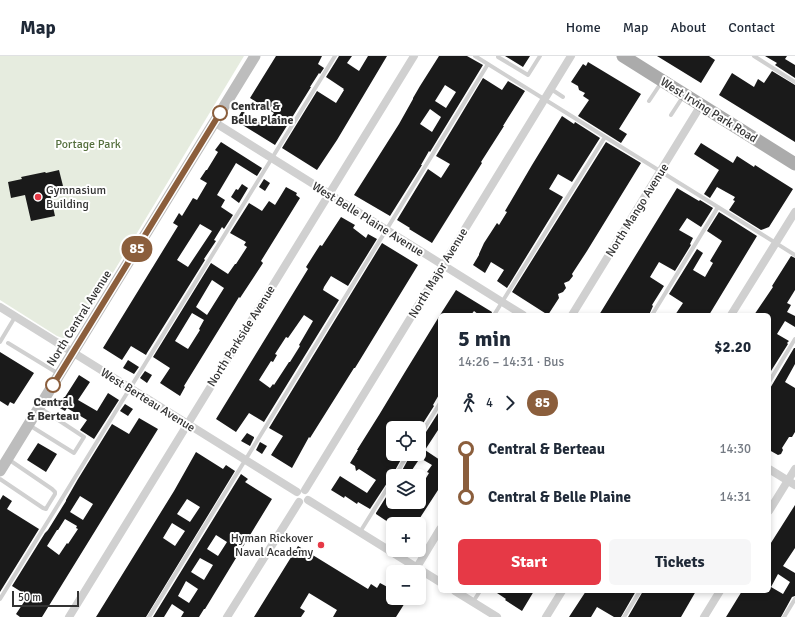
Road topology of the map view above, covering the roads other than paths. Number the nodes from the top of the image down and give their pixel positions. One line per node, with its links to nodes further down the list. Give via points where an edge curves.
1 (255, 56): 20 (main road, North Central Avenue)
2 (335, 56): 22 (lane)
3 (414, 56): 25 (street, North Parkside Avenue)
4 (475, 56): 10 (lane)
5 (498, 56): 6 (lane, via 528,75)
6 (540, 56)
7 (571, 56): 13 (street, North Major Avenue)
8 (623, 56): 11 (main road, West Irving Park Road)
9 (754, 56): 12 (lane)
10 (488, 64): 16 (lane); 28 (lane)
11 (662, 81): 14 (main road, West Irving Park Road); 17 (lane)
12 (795, 82)
13 (551, 89): 15 (lane); 16 (street, North Major Avenue)
14 (685, 95): 18 (main road, West Irving Park Road); 19 (lane)
15 (563, 97)
16 (545, 99): 21 (lane); 31 (street, North Major Avenue)
17 (649, 101)
18 (701, 105): 23 (main road, West Irving Park Road); 24 (street, North Mango Avenue)
19 (671, 115)
20 (214, 122): 22 (street, West Belle Plaine Avenue); 43 (main road, North Central Avenue)
21 (605, 137): 24 (lane); 32 (lane)
22 (272, 158): 25 (street, West Belle Plaine Avenue); 46 (lane)
23 (795, 164)
24 (661, 171): 26 (lane); 36 (street, North Mango Avenue)
25 (329, 194): 28 (street, West Belle Plaine Avenue); 49 (street, North Parkside Avenue)
26 (718, 207): 29 (lane); 37 (lane)
27 (795, 212): 29 (street)
28 (386, 230): 31 (street, West Belle Plaine Avenue); 52 (lane)
29 (776, 243): 30 (lane); 38 (street)
30 (795, 255)
31 (443, 265): 32 (street, West Belle Plaine Avenue); 60 (street, North Major Avenue)
32 (502, 302): 34 (lane); 35 (street, West Belle Plaine Avenue)
33 (0, 307): 39 (street, West Berteau Avenue)
34 (495, 313)
35 (520, 313)
36 (573, 313)
37 (653, 313)
38 (733, 313)
39 (15, 317): 41 (lane); 43 (street, West Berteau Avenue)
40 (795, 339): 45 (lane)
41 (0, 342)
42 (8, 343): 44 (lane)
43 (73, 353): 44 (main road, North Central Avenue); 46 (street, West Berteau Avenue)
44 (59, 374): 48 (main road, North Central Avenue)
45 (771, 379)
46 (130, 388): 49 (street, West Berteau Avenue); 75 (lane)
47 (438, 406): 51 (lane)
48 (39, 408): 50 (main road, North Central Avenue); 50 (lane, via 84,437 74,453)
49 (188, 424): 52 (street, West Berteau Avenue); 78 (street, North Parkside Avenue)
50 (28, 425): 53 (main road, North Central Avenue)
51 (426, 426)
52 (245, 460): 60 (street, West Berteau Avenue); 79 (lane)
53 (2, 466): 56 (lane, via 54,490 55,494 46,509)
54 (795, 469): 57 (street)
55 (771, 470): 57 (street)
56 (0, 479)
57 (788, 481): 58 (street); 63 (street)
58 (795, 485)
59 (386, 490): 64 (lane)
60 (301, 491): 61 (street, via 308,493); 62 (street, via 296,496)
61 (308, 500): 62 (street); 64 (street)
62 (299, 502): 80 (street)
63 (771, 508)
64 (360, 532): 66 (street)
65 (438, 532): 67 (street)
66 (414, 565)
67 (418, 565)
68 (426, 573): 69 (street)
69 (438, 581)
70 (458, 593): 77 (street)
71 (479, 593): 77 (lane)
72 (561, 593): 82 (street)
73 (639, 593): 83 (lane)
74 (719, 593): 84 (street)
75 (0, 599)
76 (795, 599): 85 (lane)
77 (473, 602): 81 (street)
78 (69, 617)
79 (149, 617)
80 (227, 617)
81 (497, 617)
82 (546, 617)
83 (624, 617)
84 (704, 617)
85 (784, 617)

